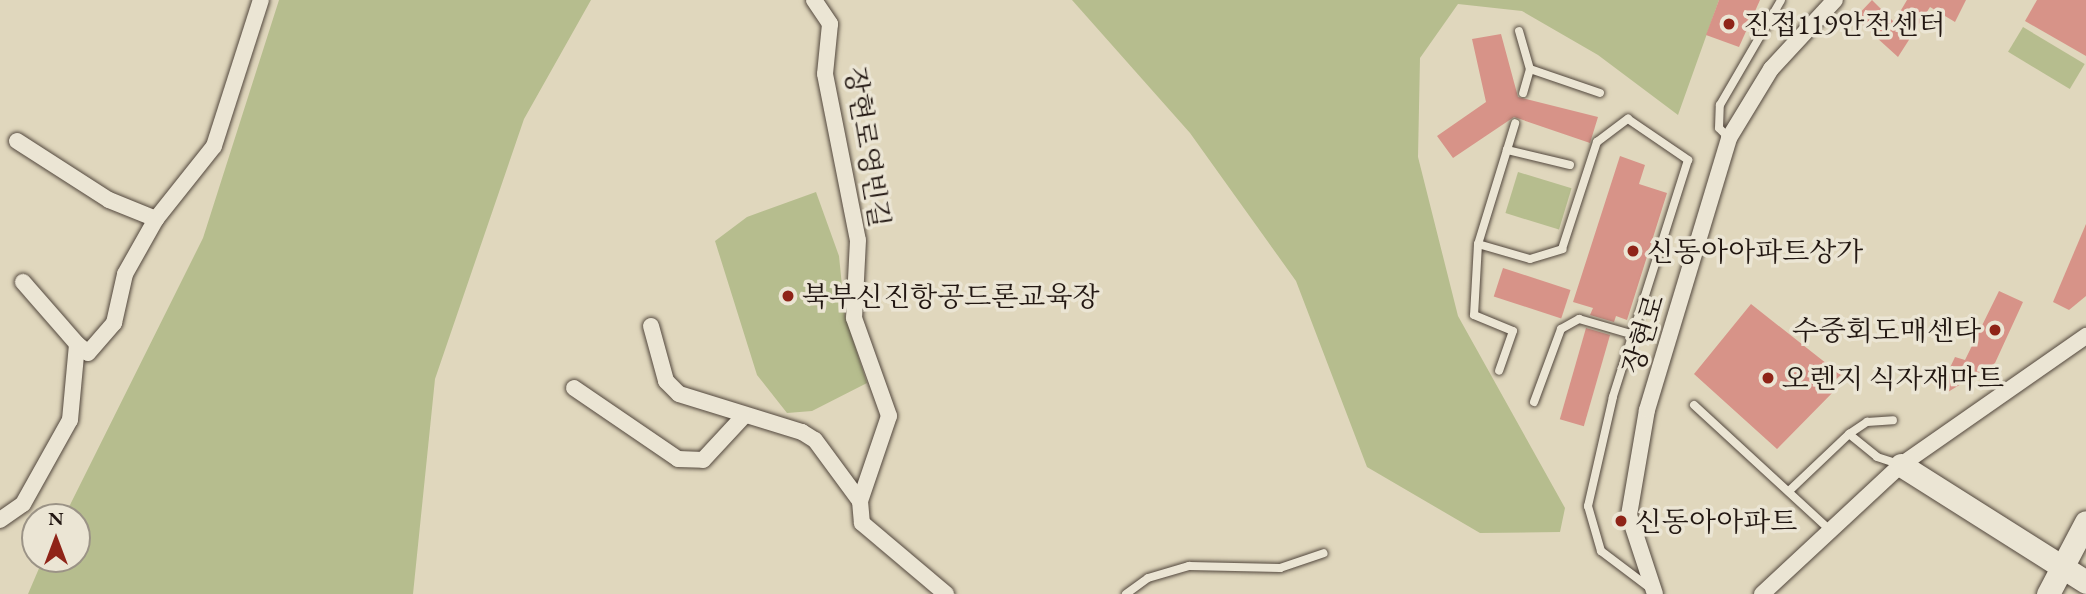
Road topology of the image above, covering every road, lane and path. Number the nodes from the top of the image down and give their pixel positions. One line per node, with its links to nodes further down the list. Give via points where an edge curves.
1 (261, 0): 14 (street, via 214,146)
2 (814, 0): 30 (street, 장현로영빈길, via 830,24 825,74 858,240 854,318 889,416)
3 (1781, 0): 10 (lane, via 1720,105 1719,128)
4 (1835, 0): 10 (street, 장현로, via 1771,69)
5 (1519, 31): 6 (lane)
6 (1531, 69): 7 (lane); 8 (lane)
7 (1524, 93)
8 (1600, 93)
9 (1515, 123): 12 (lane)
10 (1729, 138): 37 (street, 장현로, via 1647,410 1631,502 1629,515)
11 (17, 141): 14 (street, via 108,200)
12 (1507, 150): 13 (lane); 15 (lane)
13 (1570, 165)
14 (156, 219): 20 (street, via 125,274 114,323 88,354)
15 (1478, 244): 18 (lane, via 1530,259 1562,249 1597,142 1628,119 1688,160); 21 (lane, via 1480,286 1474,315 1513,331)
16 (23, 282): 20 (street)
17 (651, 326): 25 (street, via 666,381 678,394)
18 (1634, 335): 23 (lane, via 1579,319 1561,329); 37 (lane, via 1588,506 1601,551)
19 (2086, 336): 28 (street)
20 (77, 344): 31 (street, via 70,420 23,504)
21 (1499, 371)
22 (574, 388): 25 (street, via 678,459 703,460)
23 (1534, 402)
24 (1694, 405): 29 (lane)
25 (743, 417): 30 (street, via 815,440)
26 (1893, 420): 27 (lane, via 1867,422)
27 (1849, 435): 28 (lane, via 1877,457); 29 (lane)
28 (1901, 465): 33 (street); 35 (street)
29 (1789, 491): 33 (lane)
30 (860, 501): 38 (street, via 862,523)
31 (0, 520)
32 (2086, 522): 35 (street)
33 (1829, 529): 40 (street)
34 (1324, 553): 39 (lane, via 1280,568 1189,566 1148,578)
35 (2063, 566): 36 (street); 41 (street)
36 (2086, 582)
37 (1652, 591)
38 (946, 594)
39 (1126, 594)
40 (1762, 594)
41 (2048, 594)

